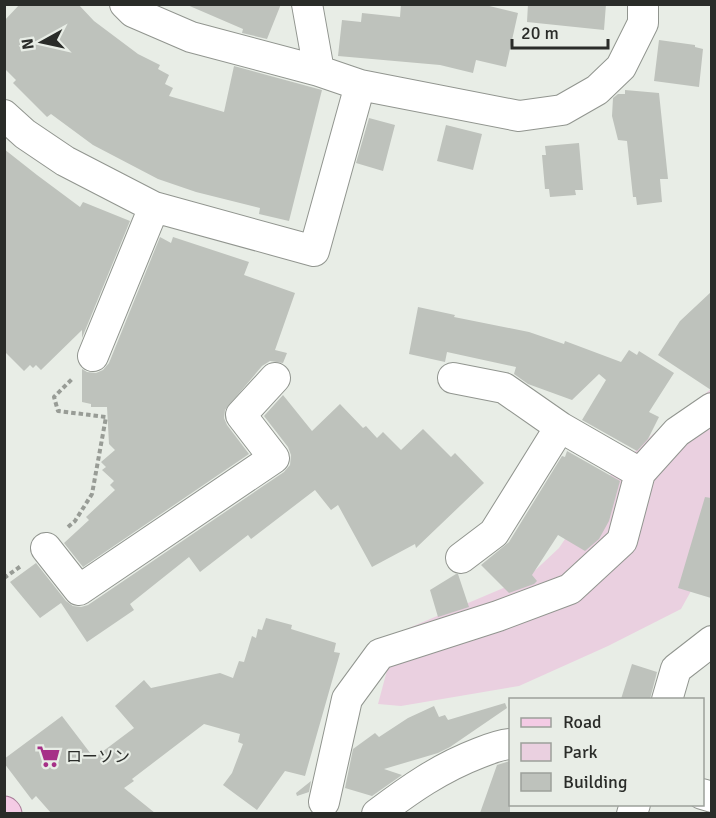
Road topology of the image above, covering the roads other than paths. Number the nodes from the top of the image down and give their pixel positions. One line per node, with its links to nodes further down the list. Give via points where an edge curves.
1 (125, 4): 4 (street, via 133,12 191,37)
2 (307, 4): 4 (street)
3 (643, 4): 5 (street, via 643,23 621,67 597,90 562,110 519,116)
4 (319, 71): 5 (street)
5 (360, 85): 7 (street, via 314,251)
6 (4, 115): 7 (street, via 65,161)
7 (154, 207): 8 (street)
8 (93, 356)
9 (274, 378): 14 (street, via 241,415 274,458 79,590)
10 (453, 378): 12 (street, via 504,388)
11 (711, 408): 13 (street, via 678,432)
12 (560, 427): 13 (street); 15 (street, via 494,533)
13 (640, 473): 19 (street, via 622,541 570,589 380,654 348,699)
14 (45, 548)
15 (461, 558)
16 (711, 641): 17 (street, via 676,669)
17 (667, 698)
18 (509, 744): 20 (street, via 466,758 429,776)
19 (324, 802)
20 (377, 813)

